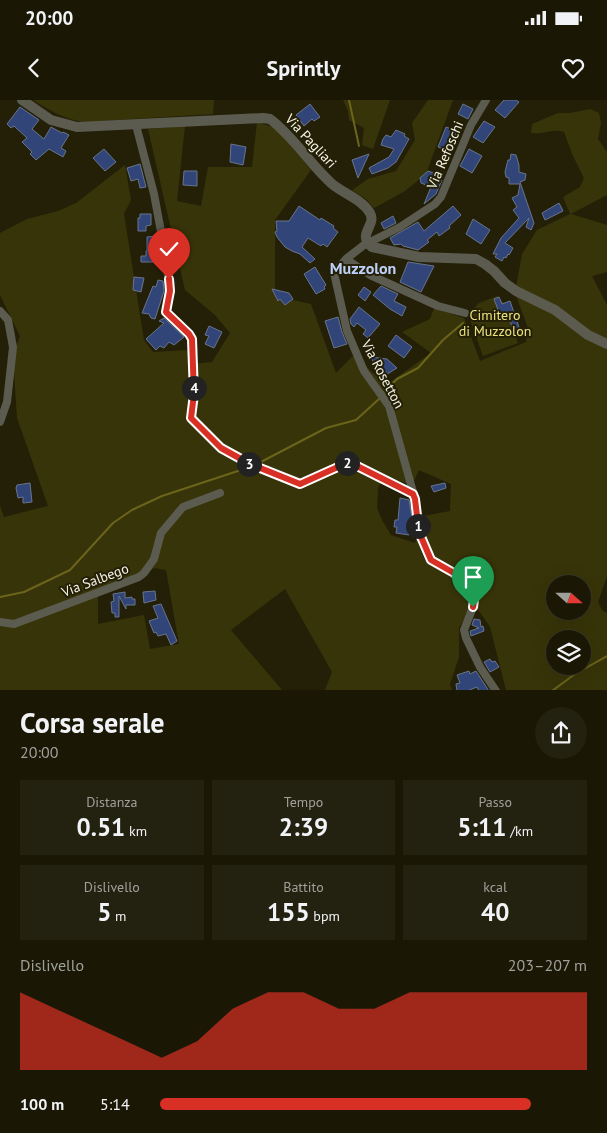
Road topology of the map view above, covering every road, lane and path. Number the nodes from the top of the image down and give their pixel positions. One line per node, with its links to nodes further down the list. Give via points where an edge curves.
1 (22, 100): 3 (street, Via Pagliari, via 51,120 77,127)
2 (486, 100): 4 (street, Via Refoschi, via 470,125 441,197 400,227)
3 (136, 125): 4 (street, Via Pagliari, via 270,119 331,183 364,206 372,219); 11 (street, via 165,253 170,291 166,312 192,339 194,394 191,418 221,448 258,468 300,484 349,462)
4 (367, 240): 5 (street, Via Refoschi); 8 (street, via 378,249 419,257 476,259 494,270 516,291 555,310 588,335)
5 (346, 260): 7 (street, via 438,306); 11 (street, Via Rosetton, via 334,273 347,331 364,371 389,406)
6 (0, 311): 9 (street, via 8,320 13,347 7,402)
7 (465, 314)
8 (607, 344)
9 (0, 422)
10 (220, 493): 12 (street, Via Salbego, via 183,508 161,533 154,559 139,577 14,624)
11 (413, 494): 13 (street, Via Rosetton, via 419,532 431,560 473,588 473,607 464,630 480,667)
12 (0, 622)
13 (496, 690)

